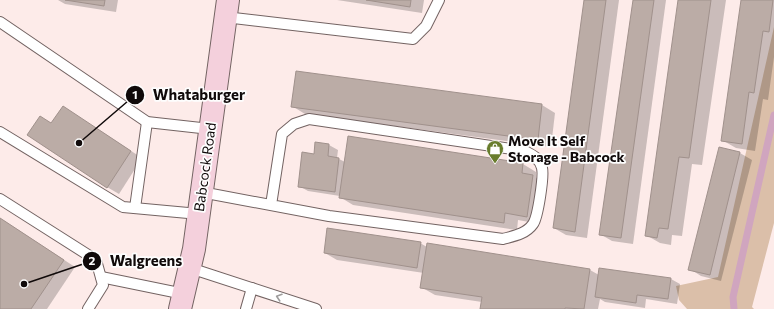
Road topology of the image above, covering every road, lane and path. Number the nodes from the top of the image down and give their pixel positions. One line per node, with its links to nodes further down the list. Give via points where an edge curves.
1 (439, 0): 2 (lane, via 426,26 413,39)
2 (226, 8): 5 (main road, Babcock Road)
3 (1, 25): 4 (lane)
4 (148, 122): 5 (lane); 10 (lane)
5 (210, 129): 7 (main road, Babcock Road)
6 (0, 132): 10 (lane, via 122,207)
7 (201, 192): 9 (lane); 11 (main road, Babcock Road)
8 (0, 199): 13 (lane, via 96,260)
9 (271, 205): 9 (lane, via 329,216 503,239 520,235 533,224 539,209 542,169 537,157 525,151 309,119 294,124 282,134)
10 (135, 208): 11 (lane)
11 (199, 214): 12 (main road, Babcock Road)
12 (190, 268): 14 (lane); 15 (main road, Babcock Road)
13 (101, 277): 15 (lane); 16 (lane, via 103,285)
14 (252, 288): 17 (lane); 18 (lane, one-way to 14)
15 (182, 301)
16 (88, 309)
17 (246, 309)
18 (316, 309)

